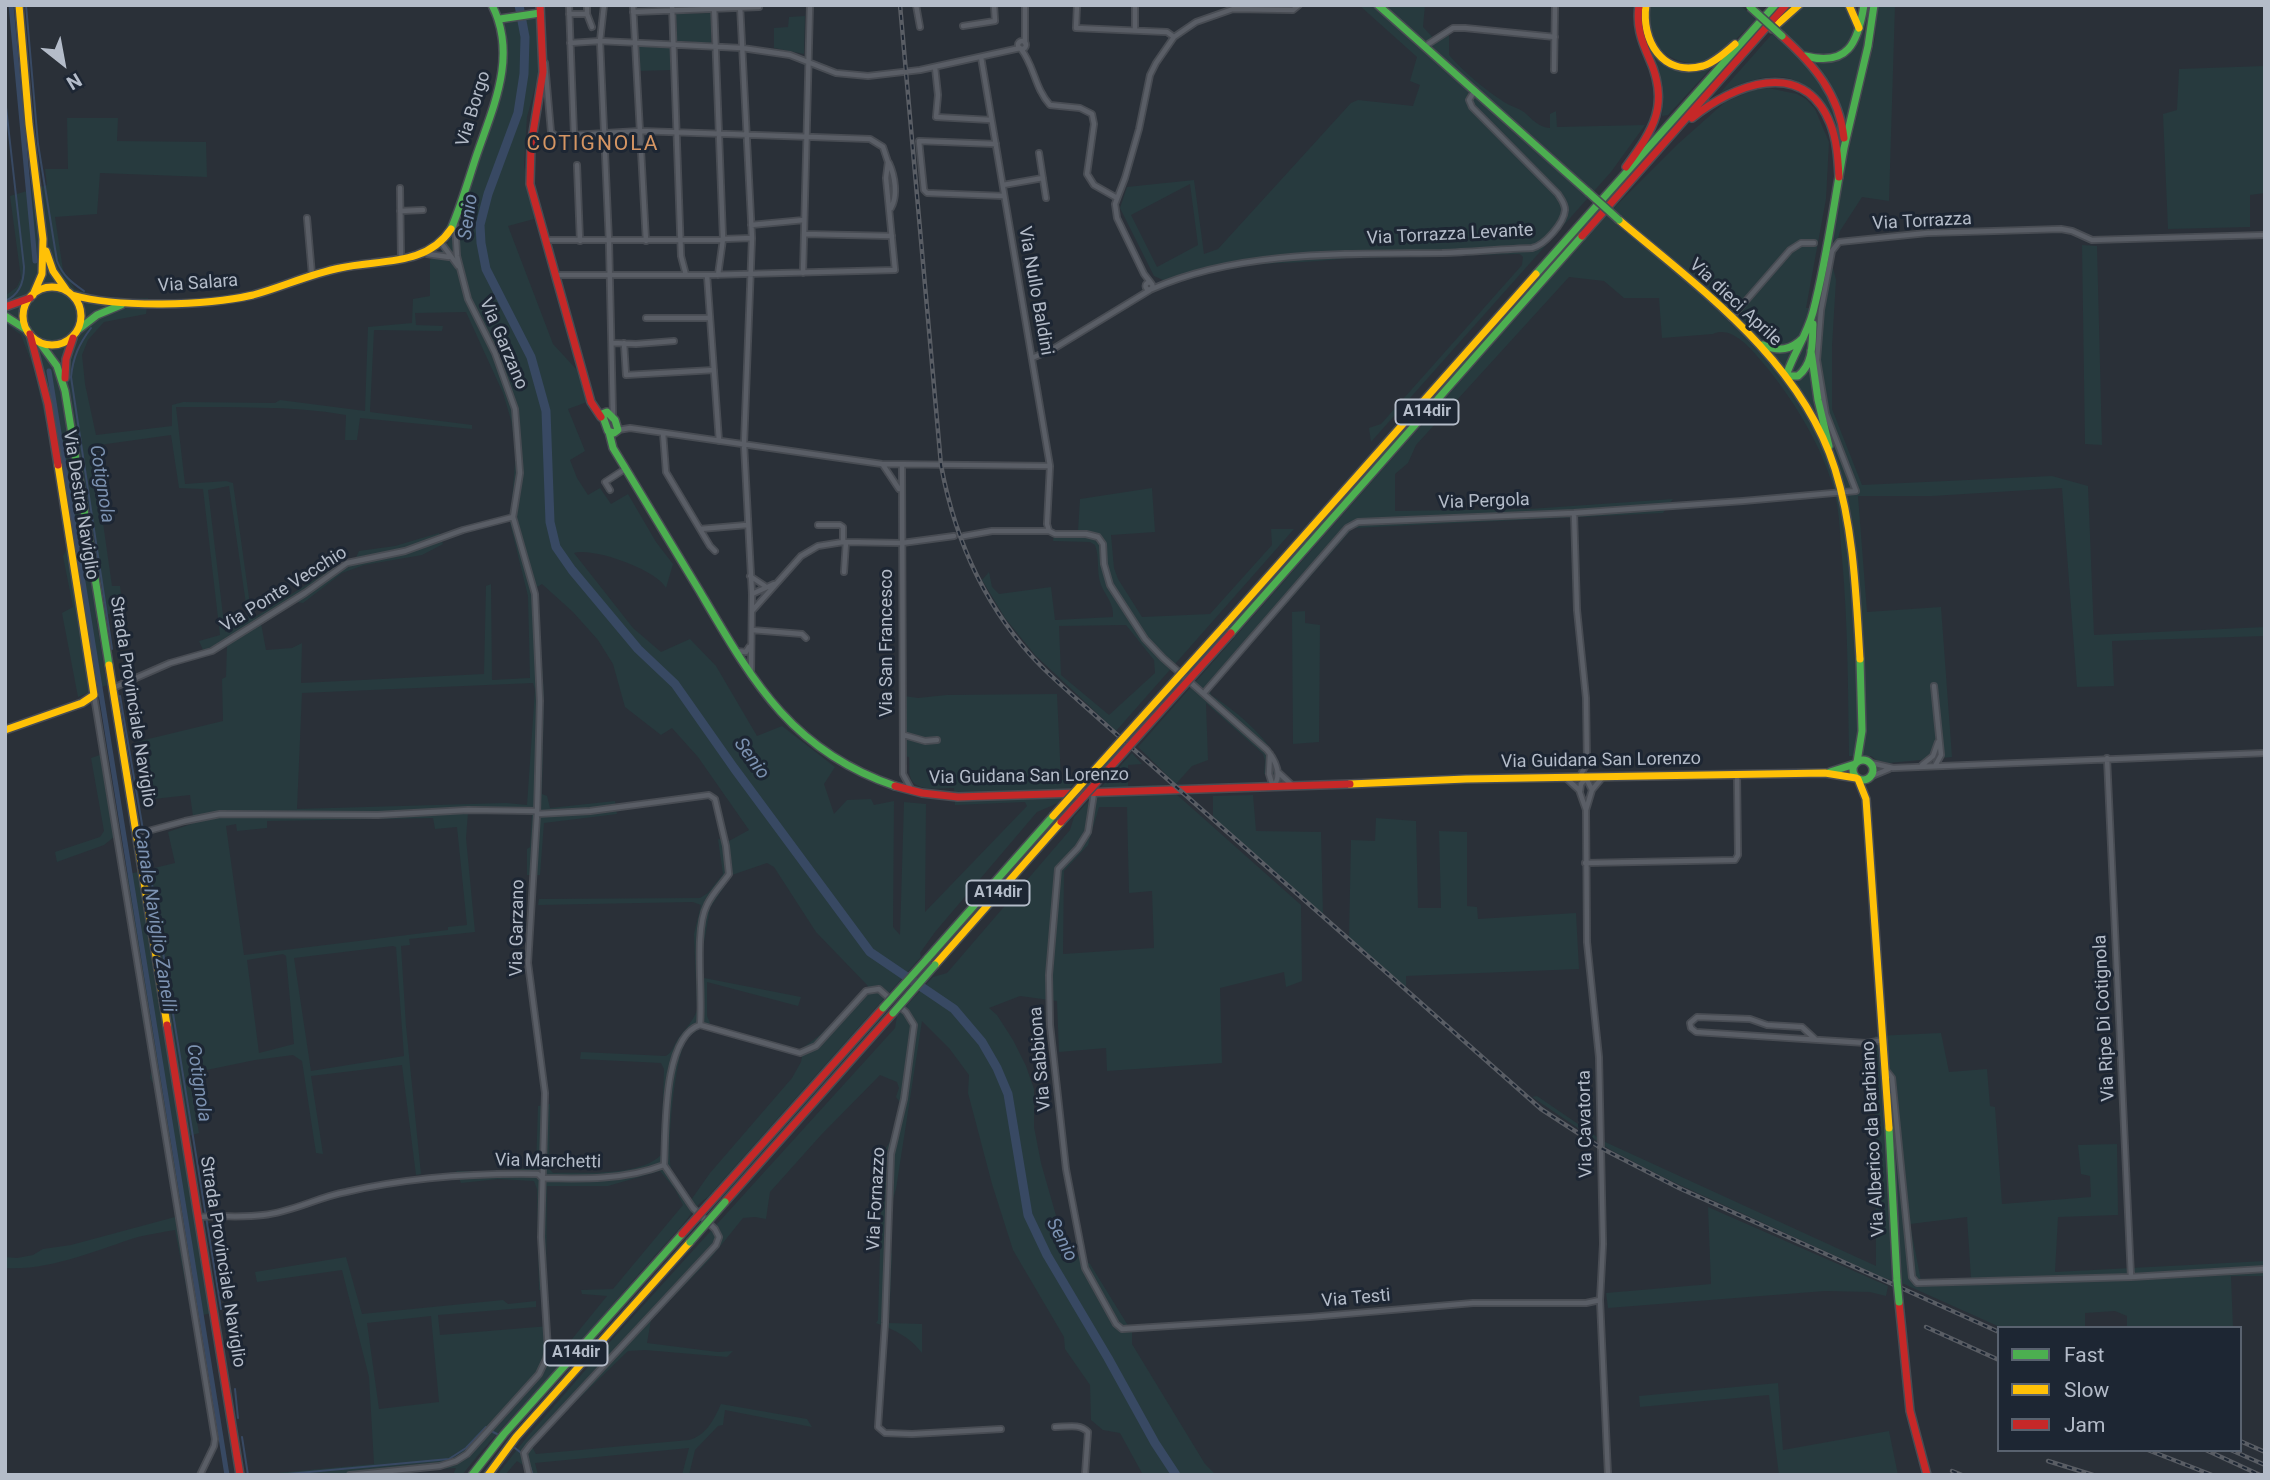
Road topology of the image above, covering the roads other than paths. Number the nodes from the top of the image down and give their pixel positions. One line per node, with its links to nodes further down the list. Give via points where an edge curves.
1 (19, 5): 88 (main road, Strada Provinciale Naviglio)
2 (492, 5): 33 (main road)
3 (569, 5): 31 (street)
4 (587, 5): 32 (street)
5 (604, 5): 41 (street)
6 (633, 5): 30 (street)
7 (810, 5): 52 (street)
8 (916, 5): 36 (street)
9 (994, 5): 34 (street, via 995,21)
10 (1025, 5): 45 (street)
11 (1077, 5): 37 (street, via 1076,28)
12 (1135, 5): 37 (street)
13 (1299, 5): 39 (street, via 1293,10 1226,11 1196,22)
14 (1378, 5): 47 (main road, Via dieci Aprile)
15 (1555, 5): 40 (street)
16 (1639, 5): 83 (main road, A14dir, via 1638,32 1660,91 1658,118)
17 (1646, 5): 18 (main road, A14dir, via 1644,30 1652,48 1674,64 1693,67 1723,55)
18 (1774, 5): 83 (main road, A14dir)
19 (1786, 5): 55 (main road, A14dir)
20 (1799, 5): 55 (main road, A14dir)
21 (1849, 5): 38 (main road)
22 (1864, 5): 38 (main road)
23 (1874, 5): 66 (main road, A14dir)
24 (1749, 6): 49 (main road, A14dir, bridge)
25 (714, 7): 26 (street); 28 (street); 46 (street)
26 (740, 7): 27 (street); 48 (street)
27 (759, 7)
28 (673, 8): 30 (street); 44 (street)
29 (538, 11): 33 (main road); 51 (main road)
30 (634, 12): 43 (street)
31 (569, 14): 32 (street); 42 (street)
32 (587, 14): 35 (street)
33 (503, 18): 80 (main road, Via Borgo, via 500,84)
34 (963, 26)
35 (593, 27)
36 (920, 27)
37 (1135, 30): 39 (street)
38 (1859, 31): 49 (main road, via 1843,56 1816,60)
39 (1174, 37): 76 (street, via 1150,75)
40 (1555, 37): 47 (street, via 1465,27 1453,28); 54 (street)
41 (600, 41): 42 (street); 43 (street); 60 (street)
42 (570, 43): 62 (street)
43 (635, 43): 44 (street); 58 (street)
44 (674, 44): 46 (street); 59 (street)
45 (1022, 45): 50 (street); 76 (street, via 1046,102 1091,114 1094,124 1087,174 1094,185)
46 (715, 46): 48 (street); 61 (street)
47 (1425, 46): 56 (main road, Via dieci Aprile)
48 (742, 48): 52 (street); 63 (street)
49 (1805, 56): 66 (main road, A14dir, via 1835,96)
50 (981, 57): 53 (street); 57 (street, Via Nullo Baldini)
51 (544, 60): 62 (street, via 551,132); 90 (main road, via 528,166)
52 (808, 62): 53 (street, via 836,73 868,76); 64 (street)
53 (935, 67): 57 (street, via 936,117)
54 (1555, 70)
55 (1720, 80): 73 (main road, A14dir)
56 (1475, 90): 108 (street, Via Torrazza Levante, via 1469,100 1472,107 1563,202 1563,218 1542,245 1242,262); 119 (main road, Via dieci Aprile, bridge)
57 (991, 120): 65 (street, Via Nullo Baldini)
58 (640, 131): 59 (street); 60 (street); 92 (street)
59 (676, 131): 61 (street); 93 (street)
60 (603, 133): 62 (street); 94 (street)
61 (719, 133): 63 (street); 89 (street)
62 (574, 135)
63 (747, 135): 64 (street); 82 (street)
64 (806, 138): 81 (street); 86 (street, via 870,139 883,147 895,189 890,210)
65 (996, 144): 71 (street, Via Nullo Baldini); 74 (street, via 919,141 924,190)
66 (1844, 148): 69 (main road, A14dir)
67 (1039, 153): 70 (street)
68 (576, 165): 91 (street)
69 (1839, 177): 73 (main road, A14dir, via 1834,134 1825,111 1800,89 1763,82 1735,90 1698,113); 115 (main road, A14dir)
70 (1043, 178): 71 (street); 75 (street)
71 (1003, 185): 74 (street, Via Nullo Baldini)
72 (400, 188): 78 (street)
73 (1622, 191): 231 (main road, A14dir, bridge, via 516,1437)
74 (1004, 195): 129 (street, Via Nullo Baldini)
75 (1046, 198)
76 (1117, 198): 108 (street, via 1117,218)
77 (424, 210): 78 (street)
78 (400, 211): 99 (street)
79 (307, 218): 102 (street)
80 (455, 219): 96 (main road, Via Borgo); 98 (street)
81 (804, 220): 82 (street); 84 (street)
82 (751, 225): 87 (street)
83 (1575, 231): 230 (main road, A14dir, bridge)
84 (804, 234): 86 (street); 100 (street)
85 (2265, 235): 145 (street, Via Torrazza, via 2092,240 2061,229 1927,233 1839,242 1832,251 1817,360 1826,414)
86 (892, 236): 100 (street, via 895,270)
87 (752, 238): 89 (street); 101 (street)
88 (43, 239): 109 (main road, Strada Provinciale Naviglio, via 53,271); 110 (main road, Strada Provinciale Naviglio, via 42,274)
89 (723, 239): 93 (street); 106 (street)
90 (546, 240): 91 (street); 103 (main road)
91 (580, 241): 94 (street)
92 (646, 241): 93 (street); 94 (street)
93 (680, 241): 104 (street)
94 (610, 242): 107 (street)
95 (1814, 243): 119 (street, via 1801,243 1790,250)
96 (442, 244): 97 (main road, Via Salara); 98 (street, via 453,249)
97 (426, 254): 98 (street); 99 (main road, Via Salara)
98 (454, 257): 148 (street, Via Garzano, via 515,409 520,473)
99 (401, 258): 102 (main road, Via Salara)
100 (803, 272): 101 (street)
101 (752, 274): 106 (street); 137 (street)
102 (312, 275): 112 (main road, Via Salara, via 236,298)
103 (556, 275): 107 (street); 134 (main road, via 590,396)
104 (686, 275): 105 (street); 107 (street)
105 (707, 275): 106 (street); 118 (street)
106 (718, 275)
107 (611, 276): 125 (street)
108 (1149, 286): 129 (street, via 1138,297)
109 (70, 294): 110 (main road, via 49,288); 111 (main road, Via Salara); 121 (main road, Strada Provinciale Naviglio, via 81,313)
110 (32, 297): 113 (main road); 120 (main road, Strada Provinciale Naviglio, via 24,313)
111 (102, 303): 112 (main road, Via Salara); 114 (main road)
112 (125, 304): 114 (main road, Via Salara)
113 (5, 307)
114 (102, 312): 121 (main road, Via Salara)
115 (1813, 312): 122 (main road, A14dir); 128 (main road, A14dir)
116 (5, 316): 120 (main road)
117 (646, 318): 118 (street)
118 (710, 318): 131 (street)
119 (1731, 318): 124 (main road, Via dieci Aprile)
120 (28, 332): 127 (main road, Strada Provinciale Naviglio); 130 (main road, Via Destra Naviglio)
121 (76, 332): 127 (main road, via 66,342); 133 (main road, Strada Provinciale Naviglio, via 66,359)
122 (1806, 334): 124 (main road, via 1785,349 1774,350); 132 (main road, A14dir)
123 (674, 341): 126 (street)
124 (1755, 341): 132 (main road, Via dieci Aprile)
125 (612, 343): 126 (street); 134 (street)
126 (624, 343): 131 (street, via 626,375)
127 (45, 346): 130 (main road, Via Destra Naviglio); 133 (main road, Strada Provinciale Naviglio)
128 (1811, 351): 132 (main road, via 1803,373); 141 (main road, A14dir)
129 (1032, 358): 142 (street, Via Nullo Baldini)
130 (40, 367): 173 (main road, Via Destra Naviglio)
131 (714, 370): 136 (street)
132 (1786, 376): 141 (main road, Via dieci Aprile)
133 (65, 391): 171 (main road, Strada Provinciale Naviglio)
134 (611, 422): 135 (street); 140 (main road, Via Guidana San Lorenzo)
135 (663, 433): 136 (street); 151 (street, via 666,472)
136 (719, 440): 137 (street)
137 (744, 444): 138 (street); 149 (street)
138 (882, 464): 139 (street); 144 (street)
139 (902, 464): 142 (street); 144 (street, Via San Francesco)
140 (624, 465): 143 (street, via 605,482); 168 (main road, Via Guidana San Lorenzo)
141 (1834, 465): 146 (main road, Via dieci Aprile)
142 (1050, 466): 152 (street, Via Nullo Baldini)
143 (610, 490)
144 (900, 491): 156 (street, Via San Francesco)
145 (1856, 491): 146 (street, Via Pergola)
146 (1841, 493): 147 (street, Via Pergola); 176 (main road, Via dieci Aprile, via 1858,632)
147 (1574, 513): 172 (street, Via Pergola, via 1352,524); 185 (street)
148 (513, 517): 171 (street, Via Ponte Vecchio, via 405,551 347,563 212,651); 211 (street, Via Garzano, via 535,594 540,701)
149 (747, 525): 151 (street); 159 (street)
150 (818, 525): 155 (street, via 840,525)
151 (700, 529): 157 (street)
152 (1049, 531): 154 (street); 172 (street, via 1098,537 1106,575 1121,603 1152,646)
153 (954, 536): 156 (street)
154 (964, 536)
155 (844, 542): 156 (street); 158 (street); 160 (street, via 811,549)
156 (902, 543): 175 (street, Via San Francesco)
157 (715, 551)
158 (844, 572)
159 (750, 576): 161 (street); 163 (street)
160 (778, 582): 161 (street); 162 (street)
161 (766, 586): 163 (street)
162 (768, 593): 163 (street); 164 (street)
163 (752, 594): 164 (street)
164 (752, 612): 165 (street)
165 (752, 630): 166 (street); 167 (street)
166 (806, 638)
167 (752, 639): 168 (street, via 746,652); 169 (street)
168 (736, 651): 169 (main road, Via Guidana San Lorenzo)
169 (751, 675): 201 (main road, Via Guidana San Lorenzo, via 777,711 808,741 830,757)
170 (1934, 686): 178 (street)
171 (113, 688): 212 (main road, Strada Provinciale Naviglio)
172 (1204, 693): 179 (street)
173 (94, 695): 174 (main road); 227 (street, Via Destra Naviglio, via 215,1439)
174 (5, 730)
175 (904, 735): 177 (street); 193 (street, Via San Francesco)
176 (1862, 738): 184 (main road, Via dieci Aprile); 186 (main road, Via dieci Aprile)
177 (937, 740)
178 (1938, 741): 181 (street); 182 (street)
179 (1269, 753): 191 (street); 194 (street)
180 (2265, 753): 183 (street)
181 (1941, 755): 187 (street); 188 (street)
182 (1932, 758): 187 (street); 189 (street)
183 (2107, 758): 188 (street); 222 (street, Via Ripe Di Cotignola)
184 (1870, 762): 186 (main road); 190 (street); 196 (main road, via 1874,769)
185 (1587, 763): 197 (street); 198 (street)
186 (1856, 763): 192 (main road); 199 (main road)
187 (1936, 766): 188 (street); 189 (street)
188 (1950, 766)
189 (1919, 767): 190 (street)
190 (1893, 768): 196 (street)
191 (1278, 772): 202 (street); 203 (street)
192 (1825, 773): 195 (main road, Via Guidana San Lorenzo); 199 (main road)
193 (903, 774): 201 (street); 206 (street)
194 (1269, 774): 203 (street); 204 (street)
195 (1737, 774): 198 (main road, Via Guidana San Lorenzo); 213 (street, via 1735,860)
196 (1871, 777): 199 (main road); 209 (main road, Via Alberico da Barbiano)
197 (1582, 778): 198 (main road, Via Guidana San Lorenzo); 200 (main road, Via Guidana San Lorenzo); 205 (street); 208 (street)
198 (1600, 778): 205 (street)
199 (1857, 778): 209 (main road, Via Alberico da Barbiano)
200 (1567, 779): 202 (main road, Via Guidana San Lorenzo); 208 (street, Via Cavatorta)
201 (889, 784): 206 (main road, Via Guidana San Lorenzo)
202 (1294, 786): 203 (main road)
203 (1273, 787): 204 (main road)
204 (1255, 788): 207 (main road, Via Guidana San Lorenzo)
205 (1592, 790): 210 (street)
206 (914, 792): 207 (main road, Via Guidana San Lorenzo, via 958,797)
207 (1094, 792): 224 (street, Via Sabbiona, via 1088,832 1058,869 1049,975 1050,1025 1066,1169 1085,1268)
208 (1580, 792): 210 (street, Via Cavatorta)
209 (1866, 799): 216 (main road, Via Alberico da Barbiano)
210 (1586, 810): 213 (street, Via Cavatorta)
211 (537, 812): 212 (street, via 220,814); 214 (street, via 590,811 709,795 715,799 729,874 706,906 700,939); 219 (street, Via Garzano, via 528,963 545,1093)
212 (137, 834): 220 (main road, Strada Provinciale Naviglio)
213 (1586, 863): 223 (street, Via Cavatorta, via 1587,942 1599,1057)
214 (700, 1025): 218 (street, via 679,1043 673,1063); 226 (street, Via Fornazzo, via 800,1052 816,1046 866,991 879,989 906,1012 914,1025 891,1154 878,1427 885,1433 912,1434)
215 (1815, 1039): 215 (street, via 1802,1027 1751,1019 1697,1017 1690,1023 1696,1032); 216 (street)
216 (1884, 1040): 217 (main road, Via Alberico da Barbiano)
217 (1885, 1068): 222 (street, via 1892,1078 1915,1282); 235 (main road, Via Alberico da Barbiano, bridge, via 1908,1407)
218 (664, 1166): 219 (street, Via Marchetti, via 624,1176); 232 (street, via 693,1208 715,1229 716,1245 524,1452)
219 (542, 1178): 220 (street, Via Marchetti, via 502,1173 438,1178 344,1192 263,1215); 229 (street, Via Garzano, via 548,1350 544,1367 456,1461)
220 (199, 1217): 228 (main road, Strada Provinciale Naviglio)
221 (2265, 1269): 222 (street)
222 (2131, 1277)
223 (1600, 1300): 224 (street, Via Testi, via 1473,1303 1122,1329); 234 (street, Via Cavatorta)
224 (1116, 1324)
225 (1055, 1427): 233 (street, via 1081,1427 1088,1432)
226 (1000, 1429)
227 (200, 1475)
228 (240, 1475)
229 (350, 1475)
230 (472, 1475)
231 (488, 1475)
232 (529, 1475)
233 (1085, 1475)
234 (1608, 1475)
235 (1927, 1475)

